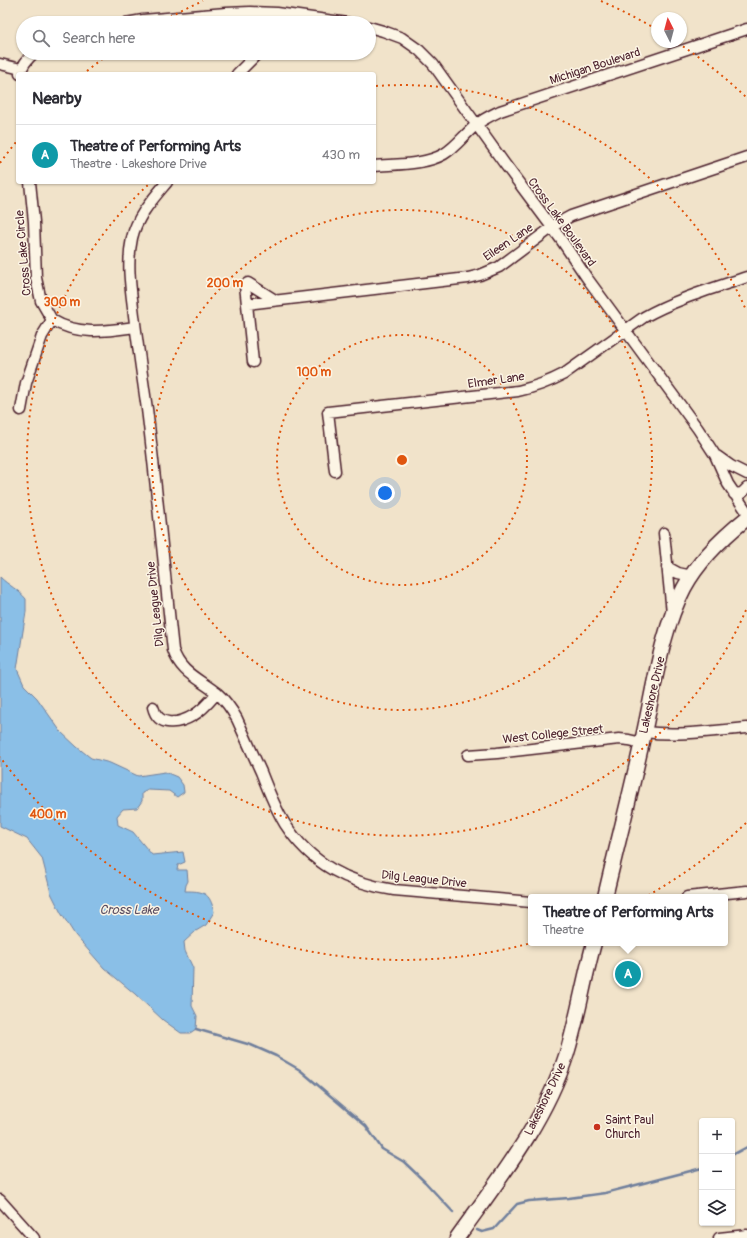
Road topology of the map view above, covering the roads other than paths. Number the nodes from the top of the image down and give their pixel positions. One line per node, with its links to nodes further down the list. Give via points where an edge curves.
1 (297, 15): 2 (street, via 250,12); 3 (street)
2 (190, 16)
3 (303, 16)
4 (376, 29): 11 (street, Cross Lake Boulevard, via 402,38 427,56)
5 (747, 29): 11 (street, Michigan Boulevard, via 500,111)
6 (27, 60): 9 (street)
7 (251, 60): 10 (street)
8 (0, 64): 9 (street)
9 (21, 72)
10 (239, 72)
11 (477, 124): 13 (street, Michigan Boulevard, via 449,151 436,158); 16 (street, Cross Lake Boulevard)
12 (747, 157): 16 (street, Eileen Lane, via 571,216)
13 (376, 166)
14 (30, 184): 20 (street, Cross Lake Circle, via 36,278 41,301)
15 (165, 184): 21 (street, Dilg League Drive, via 140,216 132,237 129,269)
16 (552, 228): 18 (street, Eileen Lane, via 492,271 474,277); 22 (street, Cross Lake Boulevard)
17 (747, 278): 22 (street, Elmer Lane, via 671,303 644,317)
18 (276, 300): 19 (street, Eileen Lane); 19 (street, via 248,283 245,285)
19 (247, 304): 23 (street)
20 (52, 320): 21 (street, via 74,330); 24 (street, via 42,336 26,383)
21 (135, 327): 37 (street, Dilg League Drive, via 147,410 173,650 184,669)
22 (625, 331): 25 (street, Cross Lake Boulevard); 26 (street, Elmer Lane, via 564,374 530,389 328,412)
23 (253, 362)
24 (21, 410)
25 (716, 455): 27 (street, Cross Lake Boulevard); 28 (street, Cross Lake Boulevard)
26 (334, 471)
27 (744, 473): 28 (street)
28 (728, 484): 30 (street, Cross Lake Boulevard)
29 (747, 488): 30 (street, via 742,493)
30 (734, 494): 31 (street, Cross Lake Boulevard)
31 (747, 512)
32 (747, 518): 35 (main road, Lakeshore Drive, via 719,542)
33 (664, 533): 34 (street)
34 (667, 567): 35 (street); 36 (street)
35 (692, 576): 36 (main road, Lakeshore Drive)
36 (672, 616): 40 (main road, Lakeshore Drive)
37 (217, 694): 38 (street, via 195,714 179,721 166,722 158,718); 45 (street, Dilg League Drive, via 231,708 237,719 285,824 309,854 324,865 358,882 378,888)
38 (153, 707)
39 (747, 728): 40 (street, West College Street)
40 (643, 737): 41 (street, West College Street); 43 (main road, Lakeshore Drive)
41 (468, 755)
42 (747, 891): 44 (street)
43 (606, 894)
44 (717, 894)
45 (528, 902)
46 (593, 946): 50 (main road, Lakeshore Drive, via 567,1053 548,1098 532,1131)
47 (0, 1200): 49 (street)
48 (747, 1235): 51 (street)
49 (34, 1238)
50 (458, 1238)
51 (719, 1238)

